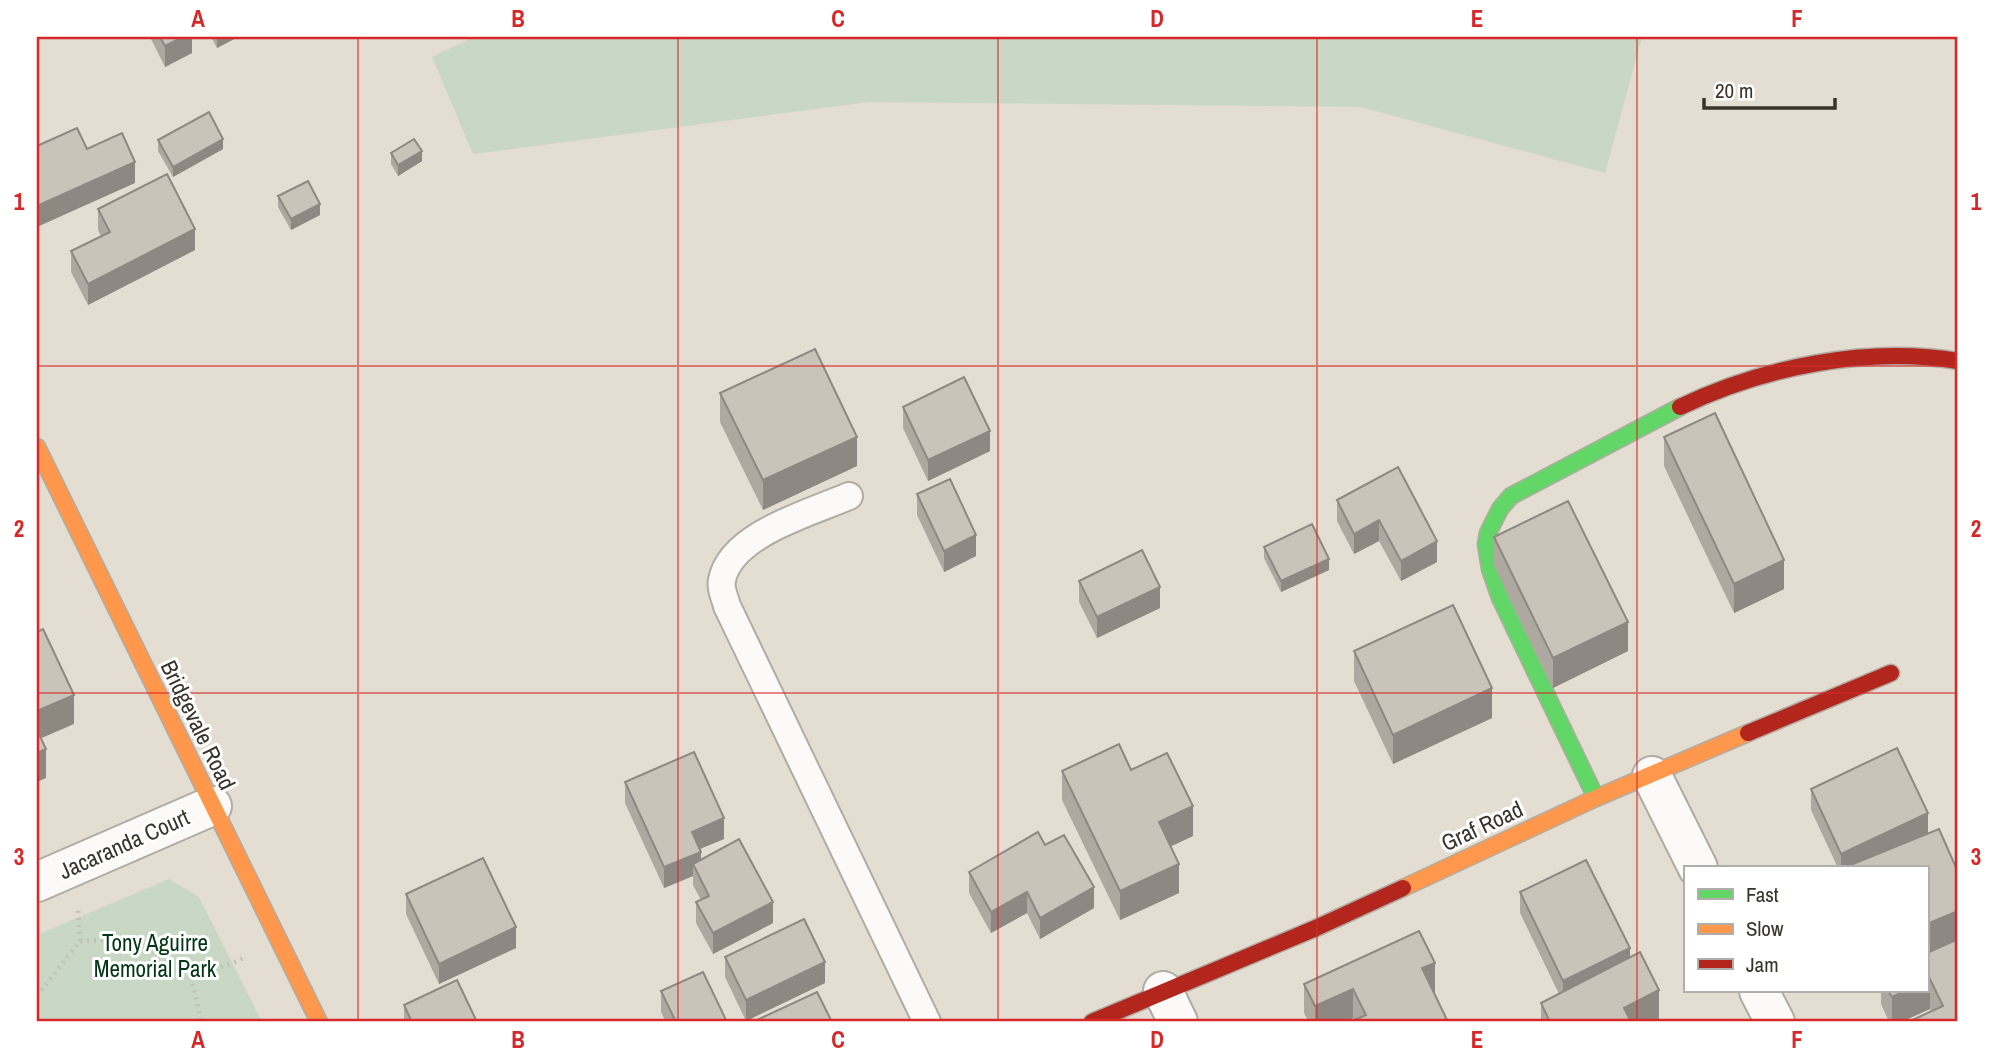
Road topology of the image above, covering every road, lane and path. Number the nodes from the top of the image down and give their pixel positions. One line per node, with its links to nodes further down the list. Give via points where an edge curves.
1 (1958, 361): 6 (street, via 1886,356 1786,368 1747,379 1651,423 1511,496 1499,508 1485,548 1488,566)
2 (37, 447): 7 (street, Bridgevale Road)
3 (849, 496): 19 (lane, via 755,536 726,566 721,583 727,606)
4 (1891, 673): 5 (street, Graf Road)
5 (1652, 776): 6 (street, Graf Road); 9 (street)
6 (1596, 798): 16 (street, Graf Road, via 1316,928)
7 (212, 806): 8 (street, Jacaranda Court); 11 (street, Bridgevale Road)
8 (74, 866): 10 (street, Jacaranda Court); 12 (path)
9 (1697, 866)
10 (37, 882)
11 (278, 939): 13 (path, via 233,963); 18 (street, Bridgevale Road)
12 (80, 941): 13 (path, via 133,939); 15 (path)
13 (191, 977): 17 (path)
14 (1760, 992): 21 (street)
15 (37, 996)
16 (1171, 1007): 20 (street, Graf Road)
17 (201, 1022)
18 (319, 1022)
19 (928, 1022)
20 (1092, 1022)
21 (1775, 1022)

